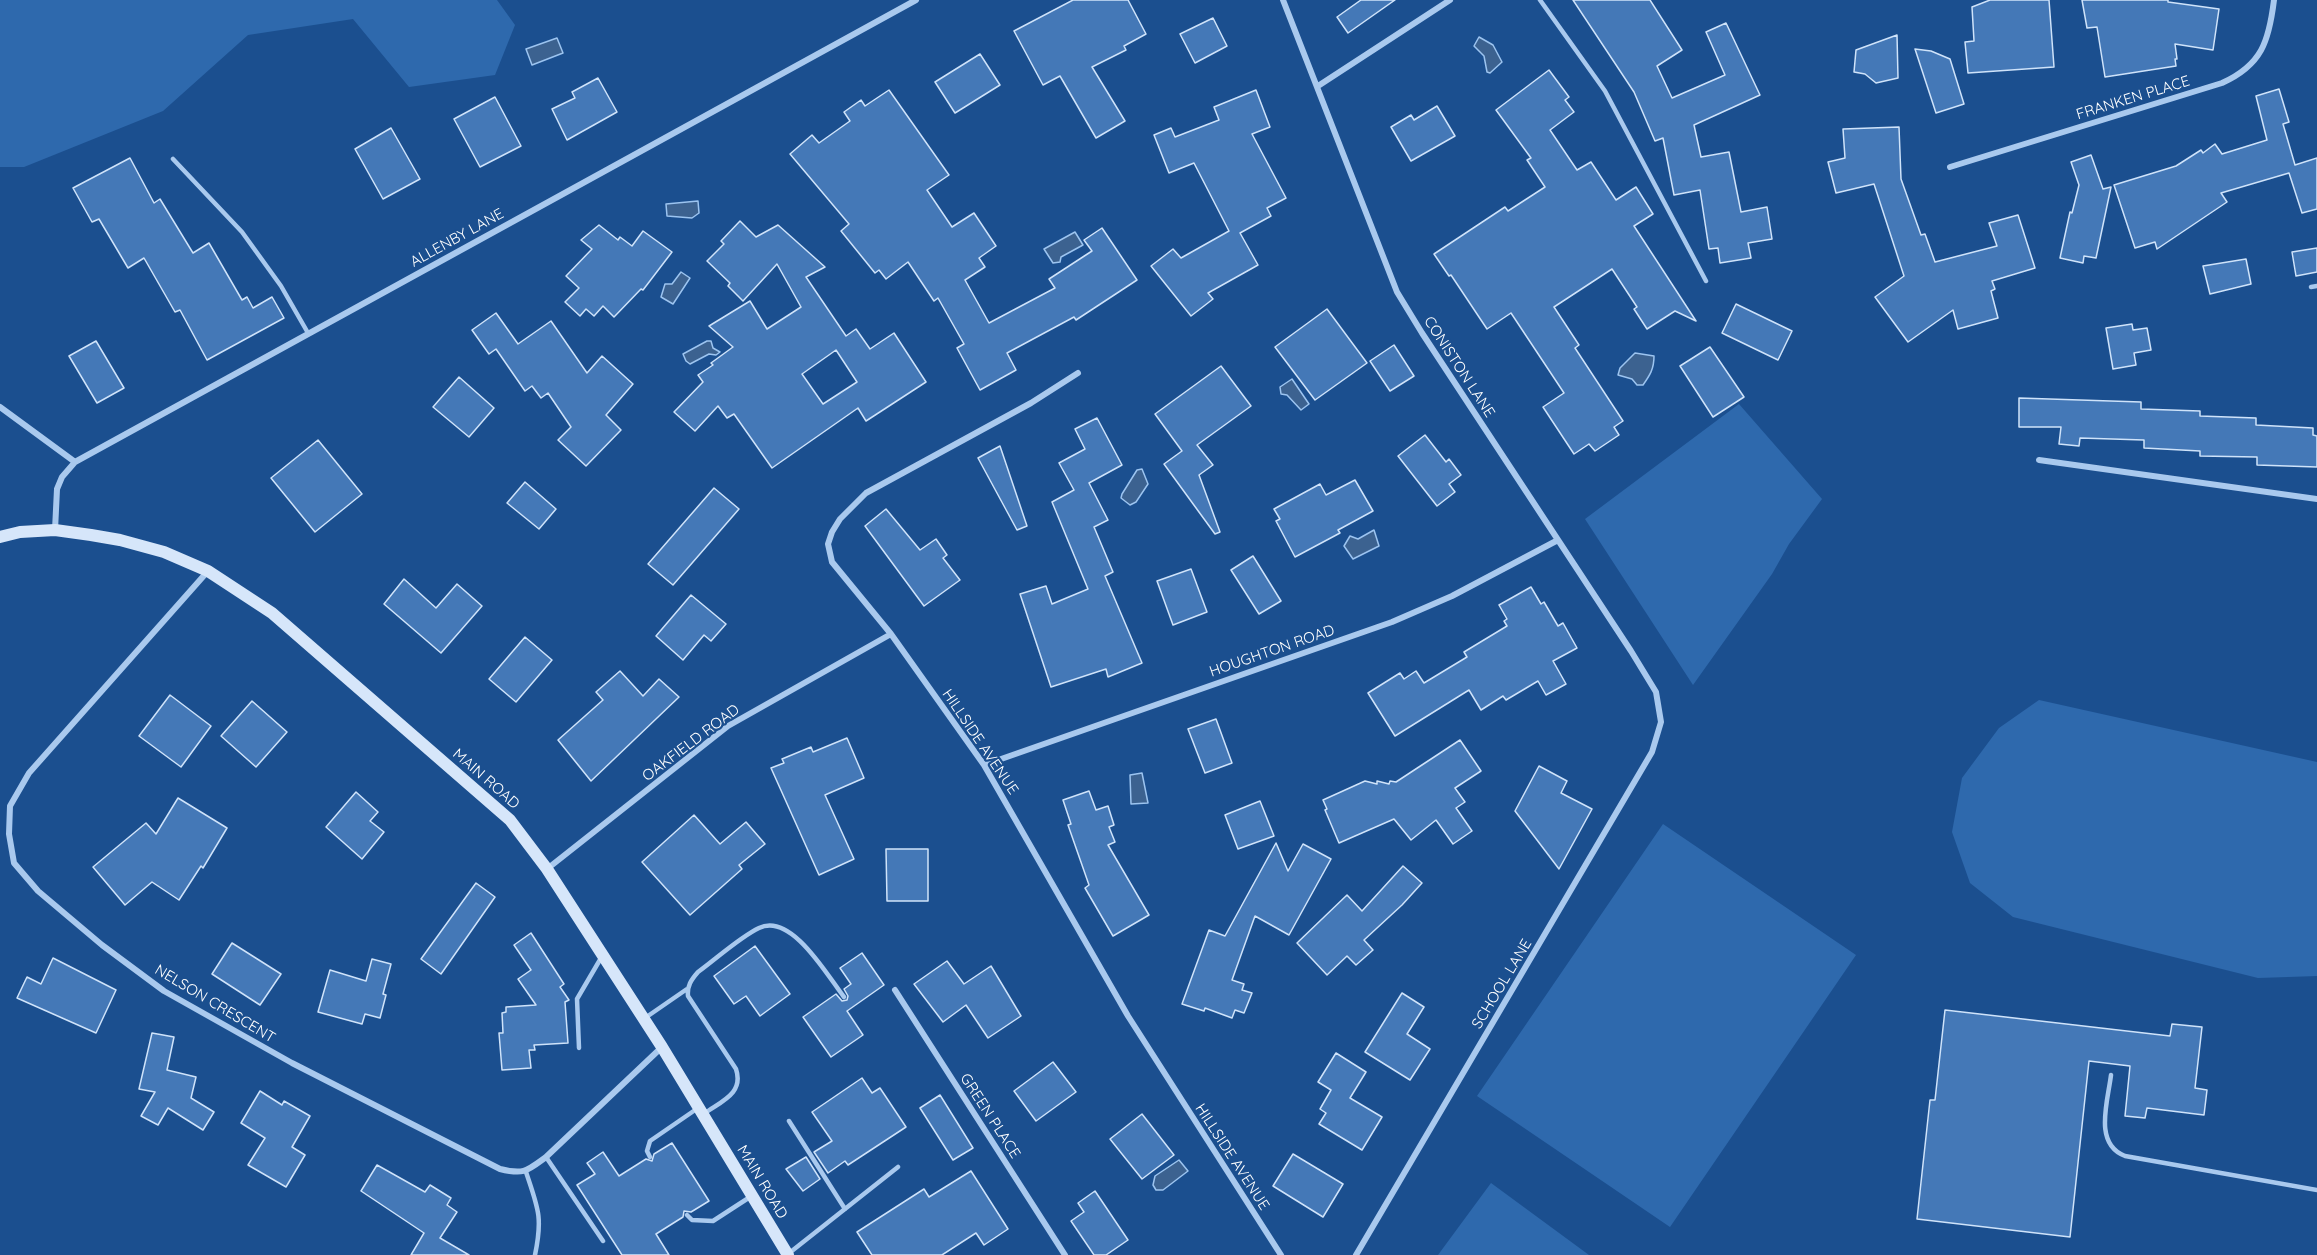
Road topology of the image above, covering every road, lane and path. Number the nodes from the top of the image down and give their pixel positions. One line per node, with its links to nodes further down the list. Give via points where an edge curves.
1 (916, 0): 10 (street, ALLENBY LANE)
2 (1283, 0): 6 (street, CONISTON LANE)
3 (1450, 0): 6 (street)
4 (1540, 0): 9 (lane, via 1605,91)
5 (2274, 0): 8 (street, FRANKEN PLACE, via 2264,49 2239,76)
6 (1318, 86): 18 (street, CONISTON LANE, via 1397,292)
7 (173, 159): 10 (lane, via 242,232 281,286)
8 (1950, 167)
9 (1706, 281)
10 (308, 333): 14 (street, ALLENBY LANE)
11 (1078, 373): 20 (street, HILLSIDE AVENUE, via 866,493 840,519 828,544 832,562)
12 (0, 407): 14 (street)
13 (2039, 460): 15 (street)
14 (75, 462): 16 (street, ALLENBY LANE, via 57,489)
15 (2317, 499)
16 (55, 530): 17 (main road, MAIN ROAD); 19 (main road, MAIN ROAD, via 120,540 164,552)
17 (0, 537)
18 (1558, 540): 21 (street, CONISTON LANE, via 1656,692); 22 (street, HOUGHTON ROAD, via 1452,596 1392,621)
19 (208, 571): 23 (main road, MAIN ROAD, via 272,613 502,812); 37 (street, NELSON CRESCENT, via 29,773 10,806 14,863 38,891 164,991 292,1063 500,1169)
20 (891, 634): 22 (street, HILLSIDE AVENUE); 23 (street, OAKFIELD ROAD, via 728,726)
21 (1661, 722): 47 (street, SCHOOL LANE, via 1652,752)
22 (984, 765): 46 (street, HILLSIDE AVENUE, via 1128,1016)
23 (547, 869): 24 (main road, MAIN ROAD)
24 (603, 956): 28 (main road, MAIN ROAD); 30 (lane, via 577,999)
25 (687, 989): 27 (lane, via 698,972 760,927 773,926 788,930 800,940); 28 (lane); 32 (lane, via 692,1004 739,1077 736,1089)
26 (895, 990): 45 (street, GREEN PLACE)
27 (843, 996)
28 (643, 1019): 29 (main road, MAIN ROAD)
29 (662, 1047): 32 (main road, MAIN ROAD); 34 (street)
30 (579, 1048)
31 (2111, 1075): 38 (lane, via 2104,1131 2115,1152)
32 (700, 1111): 35 (lane, via 650,1141); 39 (main road, MAIN ROAD)
33 (789, 1120): 40 (lane)
34 (546, 1157): 37 (street); 42 (lane)
35 (650, 1157)
36 (898, 1167): 40 (lane)
37 (526, 1172): 43 (lane, via 540,1223)
38 (2317, 1190)
39 (752, 1195): 41 (lane, via 713,1221 693,1220); 44 (main road, MAIN ROAD)
40 (845, 1209): 44 (lane)
41 (687, 1215)
42 (603, 1241)
43 (536, 1255)
44 (788, 1255)
45 (1065, 1255)
46 (1281, 1255)
47 (1356, 1255)

